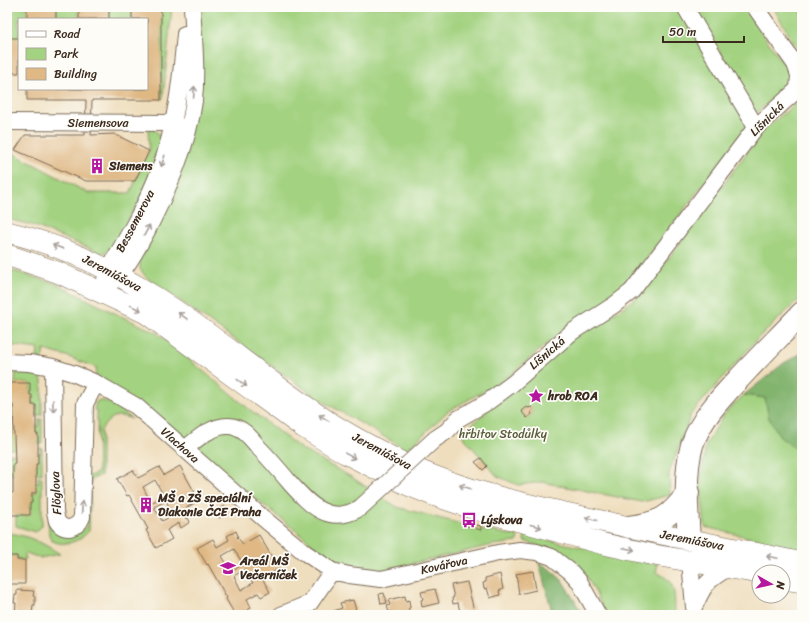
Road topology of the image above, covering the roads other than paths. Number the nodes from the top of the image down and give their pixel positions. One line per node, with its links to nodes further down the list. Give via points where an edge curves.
1 (187, 7): 6 (street, Bessemerova, via 180,92)
2 (192, 7): 8 (street, Bessemerova, one-way to 2, via 194,102 195,77)
3 (685, 7): 7 (street)
4 (755, 7): 7 (street, Líšnická, via 795,64 799,75 798,89)
5 (7, 122): 6 (street, Siemensova)
6 (173, 123): 8 (street, Siemensova); 12 (street, Bessemerova, one-way to 12, via 165,156 154,184 120,249)
7 (756, 128): 21 (street, Líšnická, bridge, via 632,291 572,332 489,401 458,419 360,508 339,515 326,513 312,506 240,428 228,426 210,431)
8 (188, 131): 11 (street, Bessemerova, one-way to 8, via 169,186)
9 (7, 232): 12 (main road, Jeremiášova, one-way to 9, via 64,250)
10 (7, 255): 13 (main road, Jeremiášova, via 57,272)
11 (134, 255): 12 (street, Bessemerova); 14 (street, Bessemerova, via 137,274)
12 (114, 273): 13 (street, Bessemerova); 14 (main road, Jeremiášova)
13 (101, 291): 25 (main road, Jeremiášova, one-way to 25, via 151,316 303,427 384,474 433,495 475,509 604,544)
14 (157, 298): 23 (main road, Jeremiášova, one-way to 14, via 481,492 438,478 392,457 313,412)
15 (802, 313): 17 (highway)
16 (802, 332): 17 (highway, via 783,339)
17 (765, 351): 22 (highway, via 720,399 704,421 692,445 688,467)
18 (7, 362): 19 (street, Vlachova)
19 (53, 367): 20 (street, Vlachova); 20 (street, Flöglova, one-way to 20, via 55,512 60,525 67,528 75,527 82,517 85,404)
20 (96, 384): 21 (street, Vlachova, via 136,406)
21 (185, 449): 28 (street, Vlachova, via 304,552)
22 (688, 493): 23 (highway, via 665,518 648,525); 24 (highway)
23 (629, 527): 24 (main road, Jeremiášova)
24 (689, 539): 25 (main road); 26 (main road, Jeremiášova, one-way to 24)
25 (690, 561): 27 (main road, Jeremiášova); 32 (street)
26 (802, 563)
27 (730, 568): 29 (main road, Jeremiášova); 32 (street, via 707,582)
28 (332, 571): 33 (street, via 310,603); 34 (street, Kovářova, via 381,579 498,552 537,552 552,557 571,572)
29 (751, 572)
30 (791, 580): 31 (main road)
31 (802, 582)
32 (694, 611)
33 (281, 615)
34 (598, 615)

